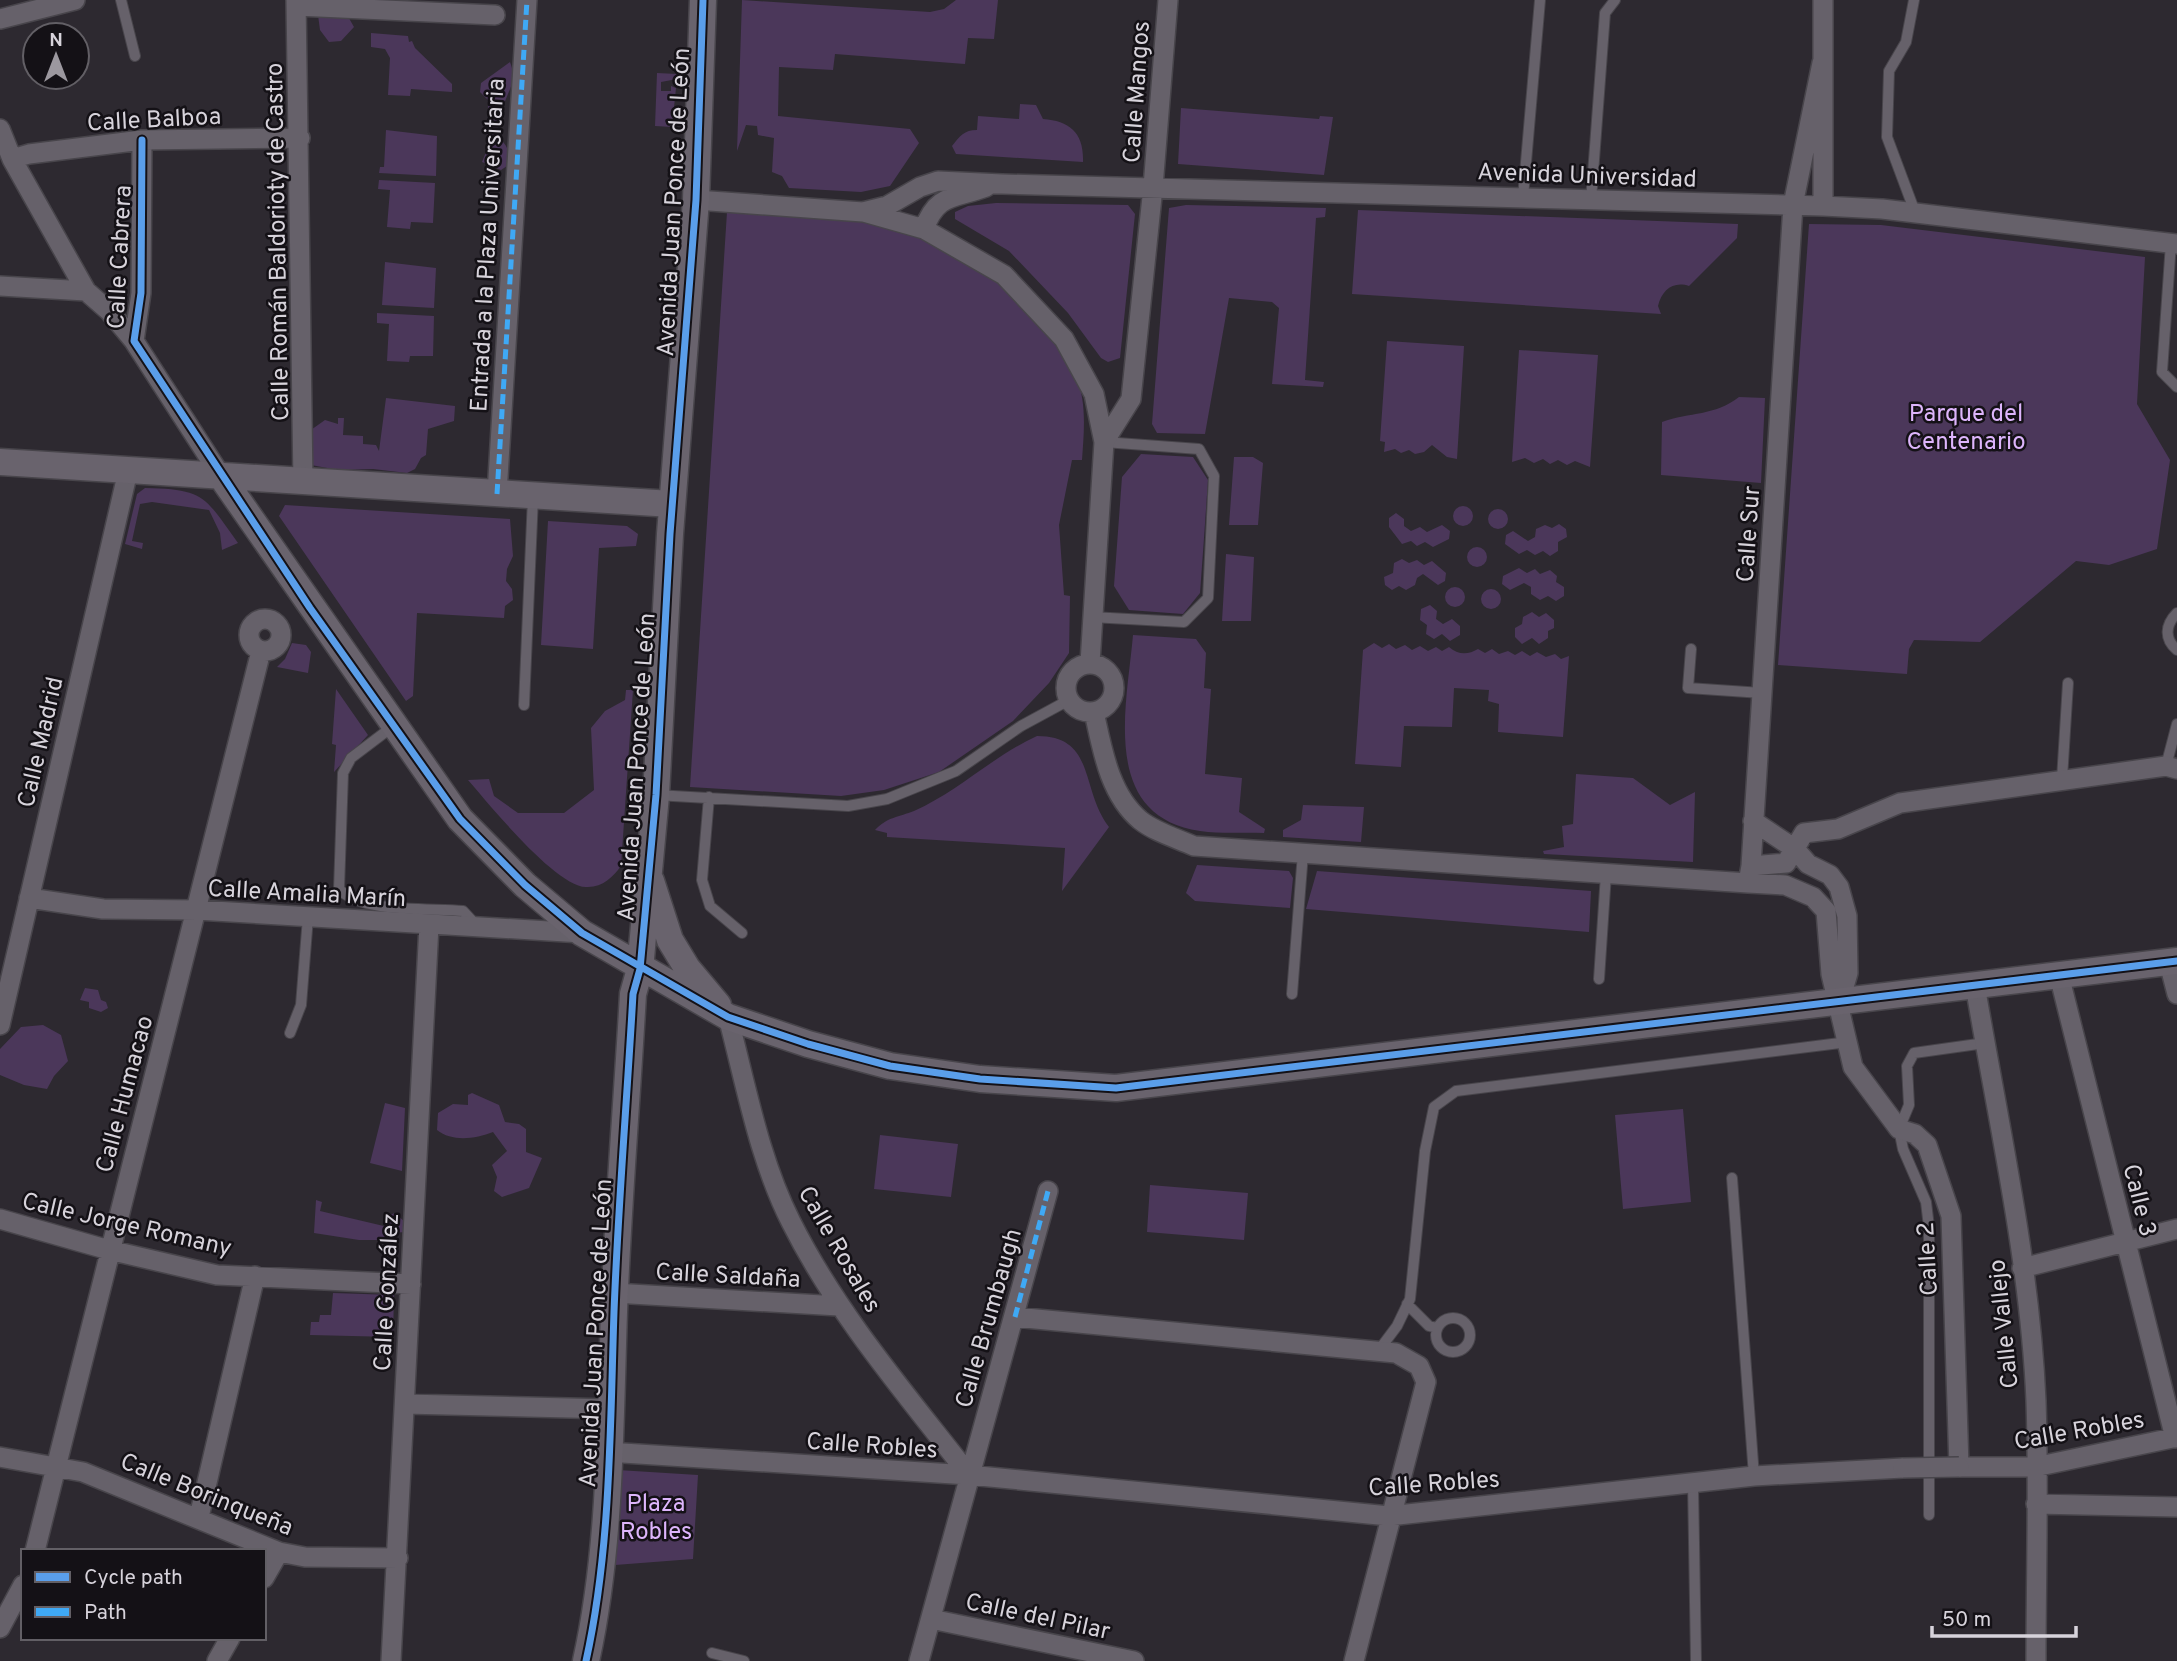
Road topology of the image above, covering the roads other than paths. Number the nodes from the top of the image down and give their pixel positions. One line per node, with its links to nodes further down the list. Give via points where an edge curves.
1 (75, 0): 12 (street)
2 (121, 0): 13 (lane)
3 (527, 0): 39 (street, Entrada a la Plaza Universitaria)
4 (703, 0): 22 (street, Avenida Juan Ponce de León)
5 (1168, 0): 20 (street, Calle Mangos)
6 (1540, 0): 21 (lane)
7 (1615, 0): 23 (lane, via 1605,13)
8 (1824, 0): 14 (street)
9 (1914, 0): 27 (lane, via 1906,42 1889,71 1887,137)
10 (297, 3): 11 (street); 16 (street, Calle Román Baldorioty de Castro)
11 (495, 15)
12 (0, 19)
13 (135, 55)
14 (1822, 63): 24 (street, Calle Sur); 25 (street)
15 (0, 129): 18 (street)
16 (300, 138): 17 (street, Calle Balboa); 38 (street, Calle Román Baldorioty de Castro)
17 (142, 140): 18 (street, Calle Balboa); 32 (street, Calle Cabrera, via 141,293)
18 (12, 159): 31 (street)
19 (994, 184): 20 (street, Avenida Universidad); 26 (street, Avenida Universidad, via 938,181 887,206); 28 (street, Avenida Universidad, via 945,198 930,212)
20 (1153, 187): 21 (street, Avenida Universidad); 34 (street, Calle Mangos, via 1132,399)
21 (1523, 197): 23 (street, Avenida Universidad)
22 (696, 200): 26 (street, Avenida Universidad); 41 (street, Avenida Juan Ponce de León)
23 (1591, 201): 24 (street, Avenida Universidad)
24 (1793, 205): 25 (street, Avenida Universidad); 49 (street, Calle Sur)
25 (1823, 206): 27 (street, Avenida Universidad)
26 (863, 212): 28 (street)
27 (1915, 213): 29 (street, Avenida Universidad)
28 (924, 229): 34 (street, via 1004,275 1064,339 1094,394)
29 (2174, 243): 33 (lane, via 2162,372)
30 (0, 286): 31 (street)
31 (86, 291): 32 (street)
32 (134, 341): 37 (street, Calle Cabrera)
33 (2177, 387)
34 (1104, 442): 43 (street); 43 (lane, via 1199,449 1214,476 1208,598 1184,622)
35 (0, 462): 36 (street)
36 (128, 471): 37 (street); 65 (street, Calle Madrid)
37 (221, 476): 38 (street); 54 (street)
38 (303, 483): 39 (street)
39 (498, 494): 40 (street)
40 (533, 497): 41 (street); 51 (lane)
41 (672, 504): 57 (street, Avenida Juan Ponce de León)
42 (2177, 613): 45 (lane, via 2167,630)
43 (1091, 617): 47 (street)
44 (1691, 649): 49 (lane, via 1688,688)
45 (2177, 650)
46 (261, 651): 66 (street, Calle Humacao)
47 (1090, 663): 50 (street, via 1069,674 1065,692); 52 (street, via 1104,667 1114,683 1110,701)
48 (2068, 683): 56 (lane)
49 (1762, 693): 59 (street, Calle Sur)
50 (1069, 700): 52 (street, via 1076,708); 58 (lane, via 1021,726 956,771 887,799 848,806)
51 (524, 705)
52 (1094, 712): 61 (street, via 1104,758 1121,796 1150,827 1194,846)
53 (2177, 724): 55 (lane)
54 (393, 726): 69 (lane, via 351,758 342,773 339,889 366,904 463,911); 70 (street, via 483,845)
55 (2171, 768): 56 (street)
56 (2062, 779): 60 (street, via 1900,803 1838,829 1804,833)
57 (656, 795): 58 (lane); 62 (street, Avenida Juan Ponce de León)
58 (709, 797): 71 (lane, via 702,880 710,906)
59 (1754, 821): 60 (street); 64 (street, Calle Sur)
60 (1795, 849): 64 (street, via 1786,863); 79 (street, via 1839,887 1847,916 1848,973)
61 (1303, 853): 63 (street); 77 (lane)
62 (648, 874): 73 (street, Avenida Juan Ponce de León); 80 (street, via 670,940)
63 (1606, 874): 64 (street); 75 (lane)
64 (1750, 875): 79 (street, Calle 2, via 1813,897 1826,911 1832,974)
65 (29, 898): 66 (street, Calle Amalia Marín, via 103,909); 81 (street, Calle Madrid)
66 (197, 910): 67 (street, Calle Amalia Marín); 91 (street, Calle Humacao)
67 (308, 917): 68 (street, Calle Amalia Marín); 82 (lane, via 301,1005)
68 (429, 925): 69 (street, Calle Amalia Marín); 94 (street, Calle González)
69 (478, 928): 70 (street, Calle Amalia Marín)
70 (582, 933): 73 (street)
71 (742, 933)
72 (2173, 962): 74 (street); 78 (street)
73 (640, 968): 80 (street); 95 (street, Avenida Juan Ponce de León, via 633,994)
74 (2059, 975): 76 (street); 90 (street, Calle 3)
75 (1599, 979)
76 (1975, 985): 79 (street); 84 (street, Calle Vallejo)
77 (1292, 994)
78 (2177, 995)
79 (1840, 1002): 80 (street, via 1116,1088 981,1079 890,1066); 83 (street, Calle 2)
80 (728, 1017): 97 (street, Calle Rosales, via 763,1149 790,1220)
81 (0, 1025)
82 (290, 1033)
83 (1848, 1042): 85 (street, Calle 2, via 1853,1067); 96 (lane, via 1456,1091 1434,1107)
84 (1985, 1043): 85 (lane, via 1914,1052 1907,1066 1909,1105); 92 (street, Calle Vallejo)
85 (1899, 1129): 108 (street, Calle 2, via 1915,1134 1927,1145 1951,1216); 115 (lane, via 1926,1202)
86 (1732, 1178): 110 (lane)
87 (1048, 1191): 98 (street, Calle Brumbaugh)
88 (0, 1219): 91 (street, Calle Jorge Romany)
89 (2177, 1229): 90 (street)
90 (2125, 1243): 92 (street); 103 (street, Calle 3)
91 (108, 1250): 93 (street, Calle Jorge Romany, via 217,1275); 107 (street, Calle Humacao)
92 (2022, 1268): 106 (street, Calle Vallejo, via 2036,1401)
93 (255, 1276): 94 (street, Calle Jorge Romany); 116 (street)
94 (411, 1284): 101 (street, Calle González)
95 (614, 1293): 97 (street, Calle Saldaña); 102 (street, Avenida Juan Ponce de León)
96 (1407, 1304): 99 (lane); 100 (lane, via 1382,1346)
97 (839, 1306): 109 (street, Calle Rosales)
98 (1015, 1317): 100 (street); 109 (street, Calle Brumbaugh)
99 (1437, 1328)
100 (1396, 1353): 114 (street, via 1419,1366 1426,1382)
101 (405, 1404): 102 (street); 119 (street, Calle González)
102 (610, 1409): 104 (street, Avenida Juan Ponce de León)
103 (2176, 1438): 106 (street, Calle Robles)
104 (607, 1452): 109 (street, Calle Robles); 128 (street, Avenida Juan Ponce de León, via 604,1549)
105 (0, 1457): 107 (street, Calle Borinqueña)
106 (2035, 1467): 108 (street, Calle Robles); 112 (street, Calle Vallejo)
107 (55, 1468): 116 (street, Calle Borinqueña, via 83,1472); 117 (street, Calle Humacao)
108 (1959, 1468): 110 (street, Calle Robles, bridge)
109 (969, 1475): 114 (street, Calle Robles); 122 (street, Calle Brumbaugh)
110 (1754, 1476): 111 (street, Calle Robles)
111 (1693, 1483): 114 (street, Calle Robles); 133 (lane)
112 (2036, 1504): 113 (street); 134 (street, Calle Vallejo)
113 (2177, 1507)
114 (1389, 1516): 132 (street)
115 (1930, 1516)
116 (199, 1517): 118 (street, Calle Borinqueña)
117 (35, 1549)
118 (279, 1552): 119 (street, Calle Borinqueña, via 305,1558); 120 (street)
119 (398, 1558): 127 (street, Calle González)
120 (266, 1575)
121 (21, 1589): 123 (street)
122 (931, 1619): 130 (street, Calle Brumbaugh); 131 (street, Calle del Pilar)
123 (1, 1624)
124 (228, 1640): 126 (street)
125 (712, 1653): 129 (lane)
126 (217, 1661)
127 (391, 1661)
128 (586, 1661)
129 (744, 1661)
130 (919, 1661)
131 (1135, 1661)
132 (1354, 1661)
133 (1696, 1661)
134 (2036, 1661)

